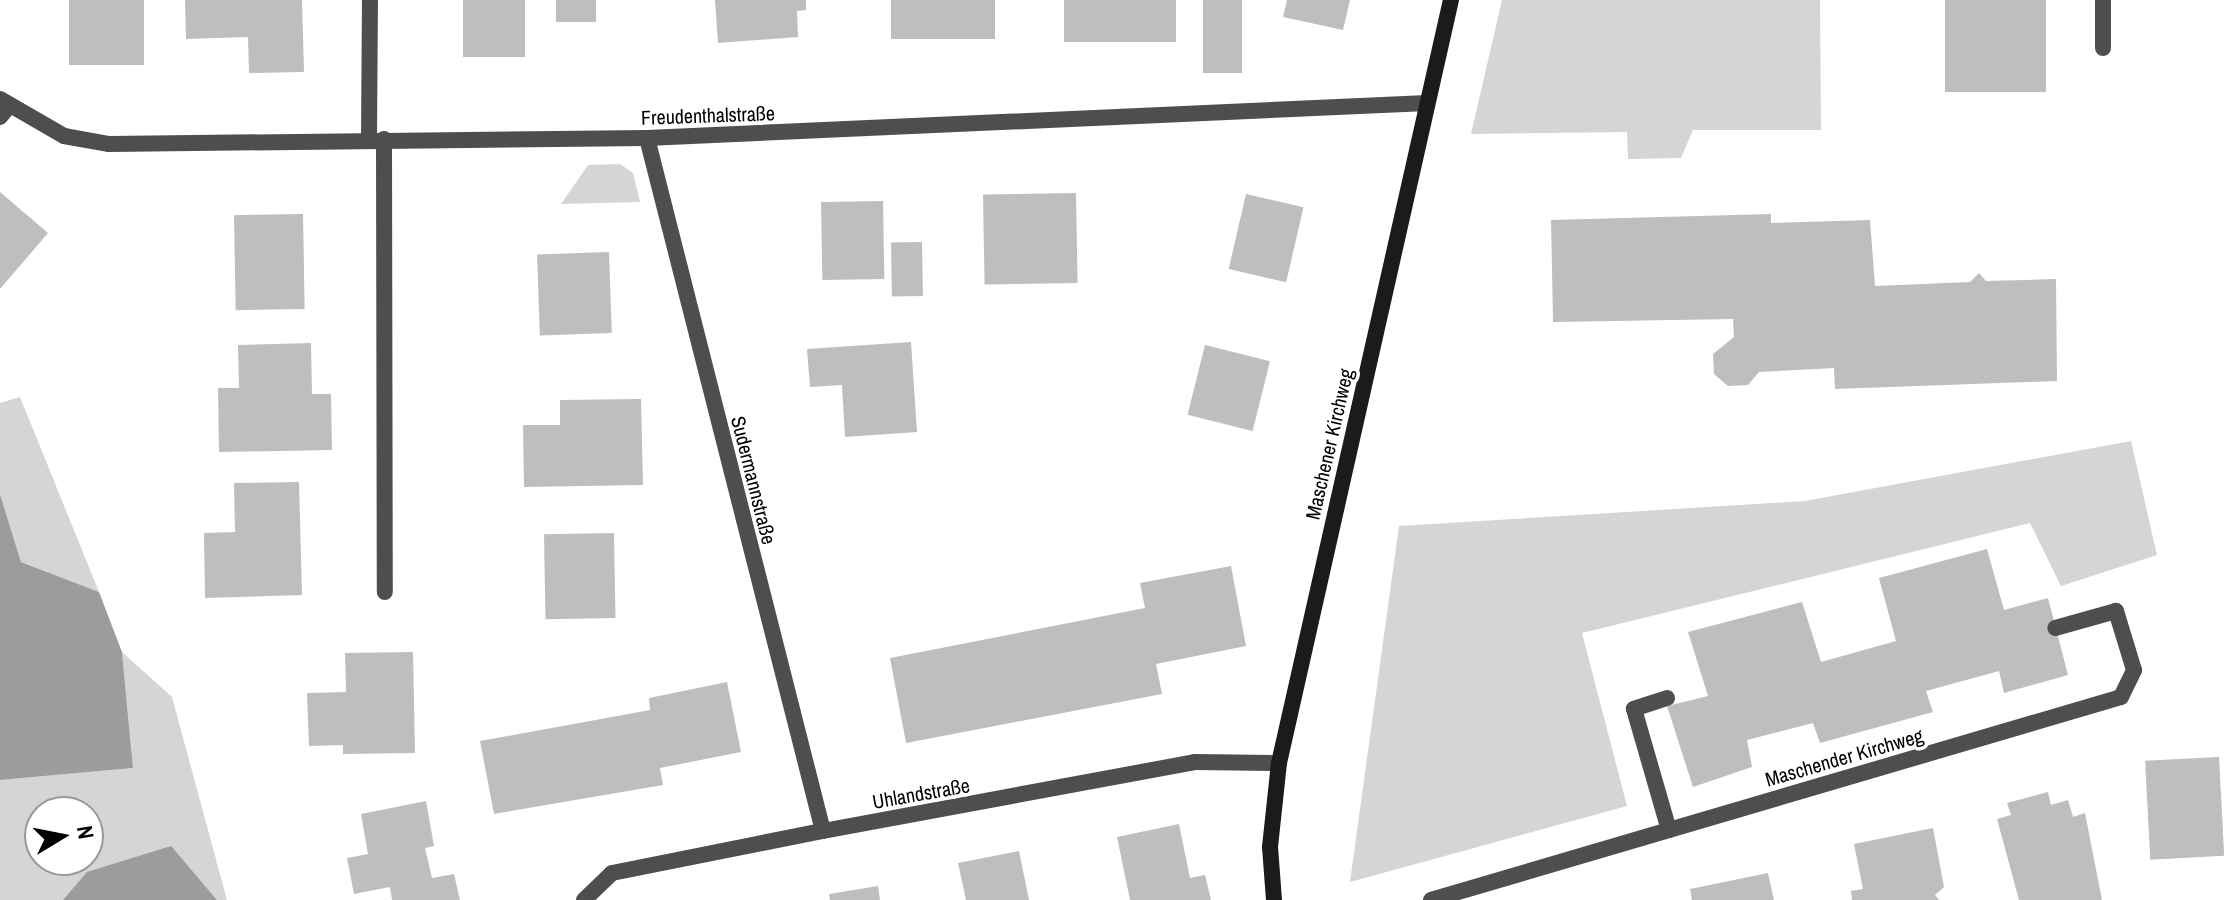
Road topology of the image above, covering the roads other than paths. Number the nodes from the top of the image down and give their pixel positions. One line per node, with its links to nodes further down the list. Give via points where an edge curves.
1 (370, 0): 7 (street)
2 (1451, 0): 5 (street, Maschener Kirchweg)
3 (2103, 0): 4 (street)
4 (2103, 48)
5 (1427, 103): 8 (street, Freudenthalstraße); 12 (street, Maschener Kirchweg)
6 (3, 107): 7 (street, Freudenthalstraße, via 64,136 109,144)
7 (377, 138): 8 (street, Freudenthalstraße); 9 (street)
8 (647, 138): 14 (street, Sudermannstraße)
9 (385, 592)
10 (2055, 628): 13 (street, Maschender Kirchweg, via 2116,611 2134,670 2121,697)
11 (1667, 698): 13 (street, via 1634,709)
12 (1279, 763): 14 (street, Uhlandstraße, via 1195,762); 16 (street, Maschener Kirchweg, via 1270,847)
13 (1669, 830): 17 (street, Maschender Kirchweg)
14 (823, 831): 15 (street, Uhlandstraße, via 612,873)
15 (584, 900)
16 (1274, 900)
17 (1431, 900)

